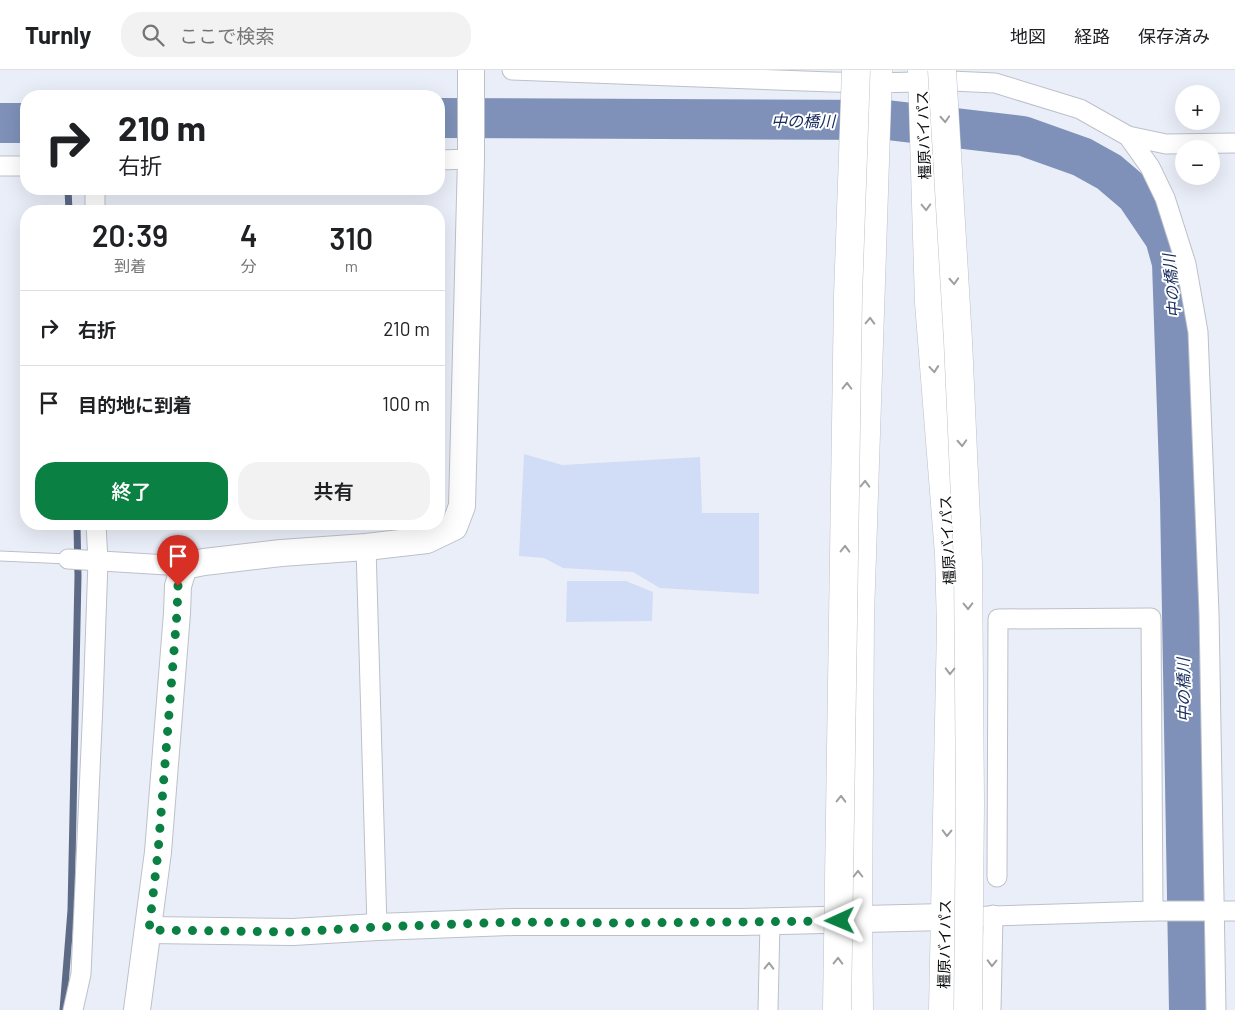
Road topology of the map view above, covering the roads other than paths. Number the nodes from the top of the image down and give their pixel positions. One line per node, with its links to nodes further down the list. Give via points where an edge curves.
1 (512, 70): 2 (street)
2 (872, 79): 3 (street); 23 (highway, one-way to 2, via 860,615 876,141); 30 (highway, one-way to 2, bridge, via 848,296)
3 (927, 79): 5 (street, via 995,83 1080,109); 22 (highway, 橿原バイパス, one-way to 22, via 924,141 929,303 949,554 951,626); 33 (highway, one-way to 33, bridge, via 958,341 968,564)
4 (471, 80): 8 (street)
5 (1128, 136): 6 (street, via 1166,144); 19 (street, via 1150,166 1165,198 1186,264 1198,332 1209,613)
6 (1235, 143)
7 (445, 160): 8 (street)
8 (471, 160): 12 (street, via 462,506 454,527 427,540)
9 (0, 166): 10 (street)
10 (20, 166)
11 (96, 530): 15 (street)
12 (366, 547): 16 (street, via 272,554); 25 (street)
13 (0, 556): 14 (lane)
14 (68, 559): 15 (street)
15 (93, 561): 16 (street); 27 (street, via 81,974)
16 (184, 566): 26 (street, via 178,586 159,842)
17 (997, 877): 18 (street, via 998,619 1150,618)
18 (1157, 911): 19 (street); 21 (street)
19 (1211, 911): 20 (street); 35 (street)
20 (1235, 911)
21 (993, 915): 22 (street); 34 (street, one-way to 34)
22 (945, 917): 23 (street); 32 (highway, 橿原バイパス)
23 (858, 921): 24 (street); 31 (highway)
24 (770, 922): 25 (street, via 513,922); 29 (street, one-way to 24)
25 (377, 927): 26 (street, via 293,932)
26 (149, 930): 28 (street)
27 (73, 1010)
28 (137, 1010)
29 (768, 1010)
30 (837, 1010)
31 (859, 1010)
32 (943, 1010)
33 (968, 1010)
34 (991, 1010)
35 (1216, 1010)

